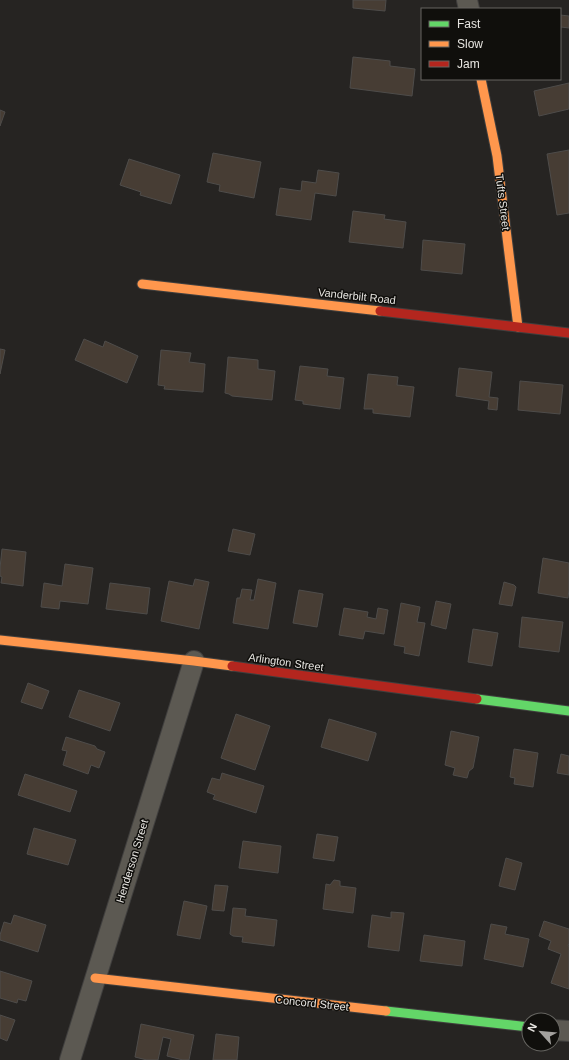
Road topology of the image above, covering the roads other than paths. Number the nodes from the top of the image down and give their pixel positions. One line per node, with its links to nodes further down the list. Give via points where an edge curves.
1 (481, 80): 3 (street, Tufts Street, via 497,156)
2 (142, 284): 3 (street, Vanderbilt Road)
3 (518, 327): 4 (street, Vanderbilt Road)
4 (569, 333)
5 (0, 640): 6 (street, Arlington Street)
6 (194, 661): 7 (street, Arlington Street); 8 (street, Henderson Street)
7 (569, 711)
8 (95, 978): 9 (street, Concord Street); 10 (street, Henderson Street)
9 (521, 1026)
10 (70, 1060)

